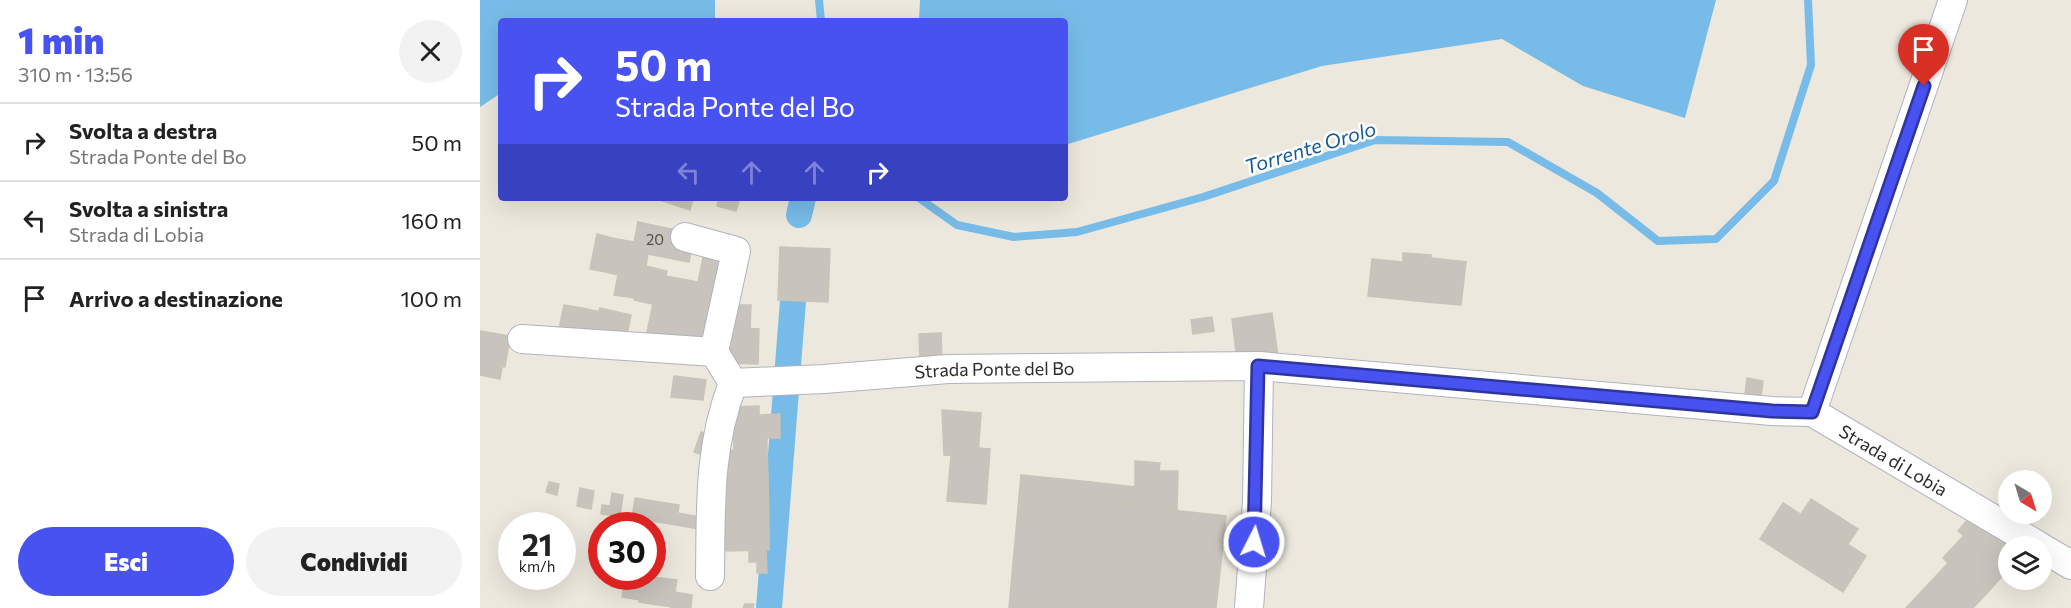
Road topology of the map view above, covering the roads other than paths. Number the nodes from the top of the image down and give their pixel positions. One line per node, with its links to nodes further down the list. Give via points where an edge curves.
1 (1953, 0): 7 (street)
2 (684, 237): 4 (street, via 736,251)
3 (522, 339): 4 (street)
4 (714, 352): 6 (street)
5 (1258, 366): 6 (street, Strada Ponte del Bo, via 948,369); 7 (street, Strada Ponte del Bo); 12 (street, via 1257,501)
6 (733, 383): 11 (street, via 722,412 711,474)
7 (1812, 412): 8 (street, Strada di Lobia)
8 (2021, 536)
9 (2052, 554): 10 (street, Strada di Lobia)
10 (2071, 566)
11 (710, 576)
12 (1249, 608)

